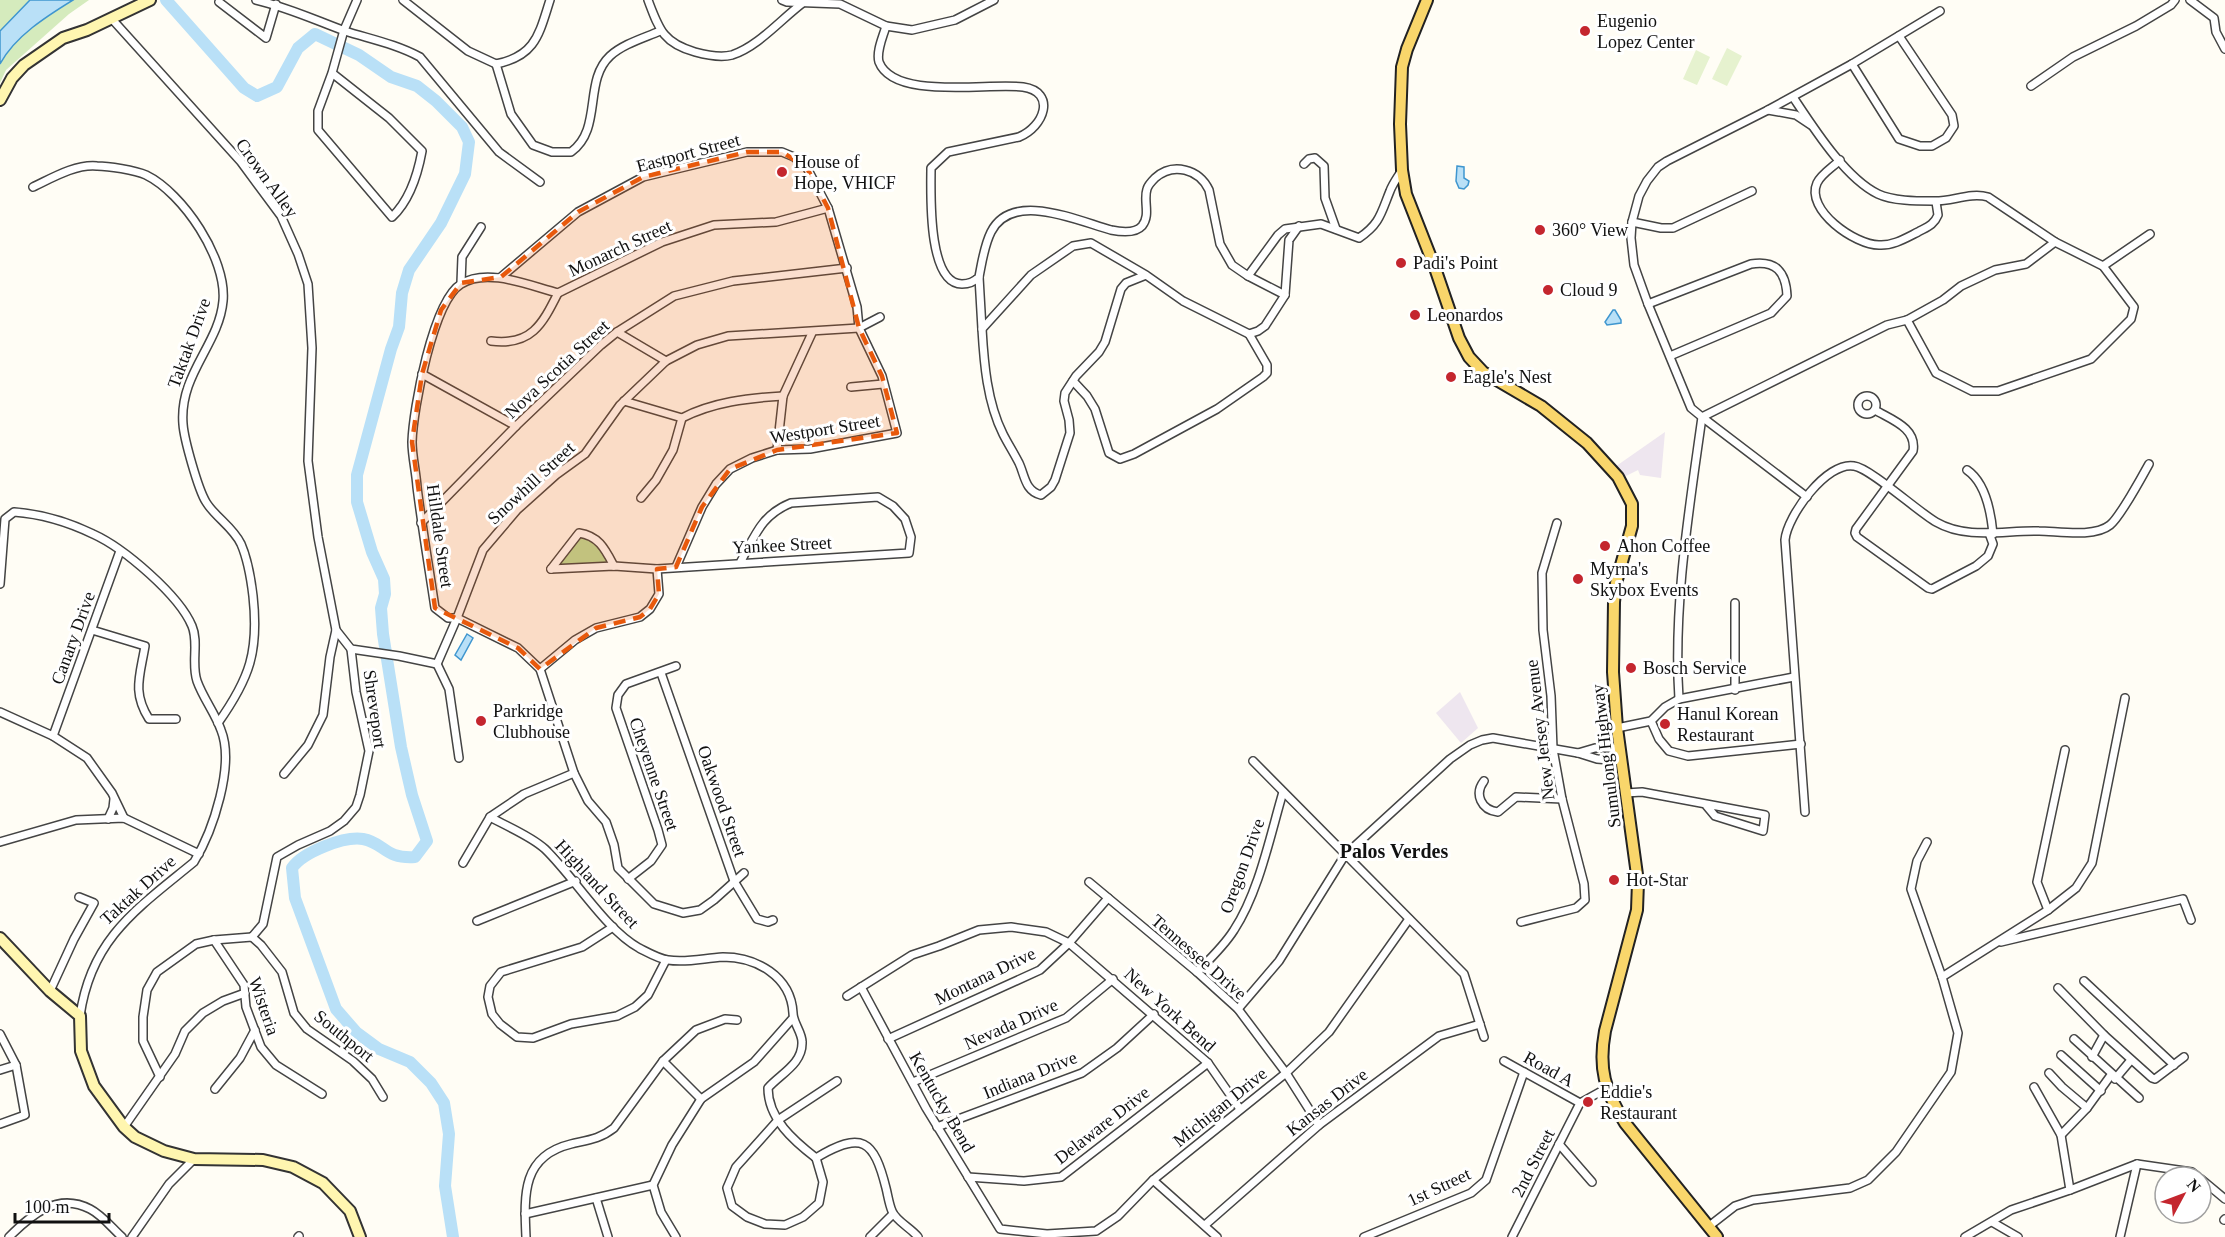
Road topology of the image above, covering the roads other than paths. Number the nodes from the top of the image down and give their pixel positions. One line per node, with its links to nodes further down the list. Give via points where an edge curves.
1 (150, 0): 18 (street)
2 (231, 0): 15 (street, via 219,2 266,38)
3 (256, 0): 15 (street)
4 (357, 0): 20 (street)
5 (403, 0): 24 (street, via 468,51)
6 (550, 0): 24 (street, via 536,42 523,54)
7 (648, 0): 21 (street)
8 (782, 0): 14 (street)
9 (850, 0): 16 (street)
10 (994, 0): 19 (street, via 955,20 912,30)
11 (1427, 0): 34 (main road, Sumulong Highway, via 1402,68)
12 (2175, 0): 27 (street, via 2136,26 2073,57)
13 (2190, 0): 23 (street, via 2214,18)
14 (804, 1): 16 (street); 21 (street, via 754,43 731,55 707,55 678,47)
15 (276, 4): 20 (street)
16 (840, 4): 19 (street)
17 (1940, 11): 22 (street)
18 (111, 18): 29 (street, via 63,38 24,65); 95 (street, Crown Alley, via 241,162 281,216 298,254 308,284 312,348 308,461)
19 (886, 27): 51 (street, via 879,61 892,75 908,83 927,87 1021,86 1037,93 1042,100 1042,117 1029,133 948,152 931,168 932,224 939,261 950,280 958,284)
20 (344, 30): 26 (street); 35 (street, via 420,57 499,152)
21 (660, 31): 24 (street, via 610,57 597,78 585,139 571,152 552,152 533,145 510,114)
22 (1899, 36): 25 (street); 25 (street, via 1952,115 1954,126 1946,138 1932,146 1899,139)
23 (2225, 49)
24 (496, 64)
25 (1852, 64): 28 (street)
26 (332, 73): 26 (street, via 389,118 422,151 411,186 392,217 318,130 318,111)
27 (2031, 86)
28 (1793, 97): 30 (street); 31 (street)
29 (0, 100)
30 (1768, 110): 31 (street, via 1796,115); 40 (street, via 1659,167 1643,188)
31 (1813, 126): 32 (street)
32 (1840, 160): 38 (street, via 1862,184 1880,195); 38 (street, via 1816,183 1815,194 1821,209 1841,230 1860,241 1887,245 1930,226 1938,214)
33 (1304, 164): 43 (street, via 1315,158 1324,166 1325,198)
34 (1402, 170): 43 (street, via 1370,231 1359,238); 109 (main road, Sumulong Highway, via 1406,194 1469,357 1490,377 1541,406 1587,443 1620,479 1630,499 1632,526 1614,602)
35 (540, 182)
36 (33, 187): 108 (street, Taktak Drive, via 64,172 95,165 145,175 172,194 192,218 209,243 224,282 223,303 213,336 186,388 183,424 200,490 240,543 251,579 255,649 243,681)
37 (1752, 191): 40 (street, via 1673,228)
38 (1936, 201): 45 (street, via 1982,195)
39 (828, 208): 47 (street, Eastport Street); 50 (street, Eastport Street, via 807,168 794,157 782,152 747,152 643,177 578,212); 53 (street, Monarch Street, via 776,222 714,225 662,242)
40 (1632, 222): 55 (street, via 1634,264)
41 (1299, 226): 43 (street, via 1321,224); 49 (street, via 1278,235); 54 (street, via 1289,240)
42 (481, 227): 52 (street, via 462,257)
43 (1336, 229)
44 (2150, 234): 46 (street)
45 (2055, 242): 46 (street); 57 (street, via 2026,264 1974,279)
46 (2103, 266): 57 (street, via 2134,307 2131,319 2091,359 1998,391 1972,391 1936,373)
47 (846, 268): 58 (street, Eastport Street); 60 (street, Nova Scotia Street, via 733,281 674,296)
48 (1146, 275): 59 (street, via 1091,243 1072,246 1031,275); 62 (street, via 1183,301); 67 (street, via 1126,283 1121,290 1105,342)
49 (1248, 276): 51 (street, via 1226,259 1205,182 1183,169 1165,172 1152,181 1147,189 1145,220 1137,229 1111,230 1040,210 1010,213 992,230); 54 (street)
50 (501, 277): 52 (street, Monarch Street); 53 (street, Monarch Street)
51 (979, 277): 59 (street)
52 (462, 283): 66 (street, Hilldale Street, via 441,310)
53 (558, 293): 63 (street, via 544,321 522,340)
54 (1285, 295): 62 (street, via 1265,326)
55 (1648, 304): 64 (street); 64 (street, via 1761,262 1781,272 1786,282 1787,296 1771,312)
56 (880, 317): 58 (street, Snowhill Street)
57 (1906, 320): 73 (street, via 1887,325)
58 (859, 328): 61 (street, Snowhill Street); 68 (street, Eastport Street)
59 (982, 329): 67 (street, via 992,404 1034,493 1046,492 1055,480 1070,433 1064,401)
60 (617, 332): 65 (street); 75 (street, Nova Scotia Street)
61 (812, 333): 65 (street, Snowhill Street, via 728,336 696,345); 70 (street)
62 (1249, 334): 67 (street, via 1267,365 1267,373 1217,410 1120,459 1109,453 1095,409)
63 (491, 341)
64 (1670, 356): 73 (street, via 1692,408)
65 (666, 362): 71 (street, Snowhill Street)
66 (422, 374): 75 (street); 83 (street, Hilldale Street, via 412,442)
67 (1073, 381)
68 (883, 384): 69 (street); 76 (street, Eastport Street)
69 (851, 387)
70 (783, 396): 74 (street, via 747,398); 77 (street)
71 (624, 401): 74 (street); 93 (street, Snowhill Street, via 585,454 517,510 483,550)
72 (1875, 410): 80 (street, via 1910,432 1914,446)
73 (1702, 417): 81 (street); 104 (street, via 1678,615)
74 (682, 418): 82 (street, via 673,450)
75 (516, 426): 83 (street, Nova Scotia Street)
76 (897, 433): 77 (street, Westport Street, via 810,449)
77 (777, 450): 89 (street, Westport Street, via 730,469 716,484)
78 (2149, 464): 85 (street, via 2110,525 2069,534)
79 (1967, 470): 85 (street, via 1976,476 1984,493 1992,519)
80 (1888, 487): 81 (street, via 1858,467 1844,466 1830,472); 85 (street, via 1939,524); 85 (street, via 1856,529 1856,535 1928,588 1947,582 1988,556 1993,544)
81 (1807, 497): 101 (street, via 1790,521 1785,540)
82 (641, 498)
83 (422, 523): 93 (street, Hilldale Street, via 435,608 448,618)
84 (1557, 523): 113 (street, New Jersey Avenue, via 1542,573)
85 (1991, 534)
86 (120, 551): 91 (street, via 68,523 14,512 5,519); 94 (street, Canary Drive); 108 (street, via 183,608 194,629 196,679)
87 (740, 563): 87 (street, Yankee Street, via 764,520 790,503 878,497 905,519 911,537 909,553); 89 (street, Yankee Street)
88 (614, 566): 88 (street, Yankee Street, via 582,568 551,569 579,533 591,535 603,546); 90 (street, Yankee Street)
89 (676, 567): 90 (street, Yankee Street)
90 (657, 569): 99 (street, via 659,594 650,609 640,617 596,628)
91 (0, 585)
92 (1735, 603): 102 (street)
93 (457, 618): 97 (street, Snowhill Street); 99 (street, Hilldale Street, via 518,648)
94 (92, 630): 106 (street, via 145,646 138,693 141,706 149,719); 110 (street, Canary Drive)
95 (336, 630): 96 (street); 120 (street, via 323,715 308,745)
96 (351, 649): 97 (street); 150 (street, Shreveport, via 369,751 356,807 330,831 277,857 262,924)
97 (437, 664): 116 (street, via 449,689)
98 (676, 666): 100 (street, Cheyenne Street)
99 (540, 669): 119 (street, Hilldale Street)
100 (661, 673): 137 (street, Cheyenne Street, via 626,684 618,695 616,708 662,846 651,861); 139 (street, Oakwood Street)
101 (1794, 677): 102 (street); 111 (street)
102 (1735, 690): 104 (street)
103 (2125, 698): 143 (street, via 2092,863 2076,888)
104 (1679, 699): 107 (street)
105 (0, 712): 110 (street)
106 (176, 719)
107 (1651, 722): 109 (street); 111 (street, via 1670,751 1688,756)
108 (218, 723): 133 (street, Taktak Drive, via 224,739 224,775 212,823)
109 (1617, 728): 112 (main road, Sumulong Highway)
110 (52, 736): 124 (street, via 87,758)
111 (1801, 744): 127 (street)
112 (1620, 748): 115 (street); 118 (main road, Sumulong Highway)
113 (1554, 749): 115 (street); 125 (street, New Jersey Avenue); 134 (street, via 1493,738 1470,746 1450,759)
114 (2065, 750): 143 (street, via 2037,882)
115 (1578, 753): 118 (street)
116 (459, 758)
117 (1253, 761): 122 (street)
118 (1622, 761): 123 (main road, Sumulong Highway)
119 (574, 773): 128 (street, via 524,794); 137 (street, Hilldale Street, via 588,801 606,822 618,868)
120 (284, 774)
121 (1484, 781): 125 (street, via 1478,793 1490,811 1498,812 1516,797)
122 (1283, 792): 134 (street); 156 (street, Oregon Drive, via 1252,893 1235,930)
123 (1626, 793): 126 (street, via 1642,792); 195 (main road, Sumulong Highway, via 1638,882 1637,910 1601,1051)
124 (113, 796): 129 (street); 130 (street)
125 (1562, 799): 148 (street, New Jersey Avenue, via 1585,900 1576,908)
126 (1705, 804): 126 (street, via 1765,815 1763,831 1715,816)
127 (1805, 812)
128 (490, 817): 135 (street); 138 (street, Highland Street, via 543,848)
129 (124, 818): 130 (street); 133 (street)
130 (108, 819): 131 (street, via 75,820)
131 (0, 842)
132 (1927, 842): 157 (street, via 1917,861 1911,889)
133 (199, 854): 167 (street, Taktak Drive, via 125,920 105,945 87,981)
134 (1345, 855): 144 (street); 165 (street, via 1280,961)
135 (463, 863)
136 (744, 873): 139 (street)
137 (628, 879): 139 (street, via 654,904 683,913 700,910)
138 (576, 881): 147 (street); 149 (street, Highland Street)
139 (734, 881): 145 (street, Oakwood Street, via 757,919)
140 (1089, 882): 142 (street, Tennessee Drive)
141 (79, 897): 162 (street, via 94,903)
142 (1108, 898): 153 (street, Montana Drive); 156 (street, Tennessee Drive)
143 (2048, 910): 154 (street)
144 (1409, 919): 170 (street, via 1464,974); 188 (street, Michigan Drive, via 1329,1032)
145 (773, 920)
146 (2191, 920): 154 (street, via 2183,899)
147 (477, 921)
148 (1521, 922)
149 (613, 927): 155 (street, Highland Street, via 638,947); 155 (street, via 582,947 501,972 490,986 492,1014 517,1037 533,1038 571,1024 617,1016 648,995)
150 (252, 937): 152 (street); 199 (street, Southport, via 282,972 294,1013 307,1029 353,1061 372,1079)
151 (0, 938): 162 (street)
152 (214, 940): 163 (street, Wisteria, via 244,985); 190 (street, via 196,944 157,972 147,990 143,1041)
153 (1069, 943): 158 (street, New York Bend); 160 (street, via 1046,932 1011,927 979,930 912,955); 175 (street, Montana Drive, via 1040,970)
154 (1992, 944): 157 (street)
155 (666, 960): 168 (street, Highland Street, via 723,957 755,962 780,978 792,1000)
156 (1197, 972): 165 (street, Tennessee Drive)
157 (1942, 977): 228 (street, via 1958,1033 1951,1072 1882,1168 1850,1188 1753,1200 1735,1206)
158 (1113, 979): 166 (street, New York Bend); 193 (street, Nevada Drive, via 1066,1018)
159 (2084, 981): 185 (street)
160 (861, 987): 164 (street); 175 (street, Kentucky Bend)
161 (2058, 988): 173 (street)
162 (50, 991): 167 (street)
163 (245, 993): 171 (street, Wisteria); 190 (street, via 203,1013 185,1030)
164 (847, 996)
165 (1238, 1009): 188 (street, Tennessee Drive)
166 (1154, 1014): 183 (street, New York Bend); 209 (street, Indiana Drive, via 1117,1048 1082,1072)
167 (80, 1016): 208 (street, Taktak Drive, via 81,1051 94,1086)
168 (793, 1018): 201 (street, via 754,1062); 205 (street, Highland Street, via 802,1041 801,1053 768,1088)
169 (737, 1020): 181 (street, via 725,1019 696,1030)
170 (1480, 1024): 174 (street); 207 (street, Kansas Drive, via 1439,1036)
171 (255, 1030): 196 (street, via 240,1058); 198 (street, Wisteria, via 261,1047 276,1065)
172 (0, 1034): 184 (street)
173 (2104, 1035): 178 (street); 180 (street)
174 (1484, 1037)
175 (888, 1039): 193 (street, Kentucky Bend)
176 (2074, 1039): 178 (street)
177 (2061, 1055): 197 (street)
178 (2092, 1057): 191 (street)
179 (2184, 1057): 185 (street)
180 (2131, 1060): 185 (street, via 2155,1079); 191 (street)
181 (663, 1061): 201 (street); 224 (street, via 614,1128 603,1137 555,1149 537,1162 530,1173)
182 (1504, 1061): 187 (street, Road A)
183 (1208, 1064): 204 (street, New York Bend); 216 (street, Delaware Drive, via 1061,1177 1024,1181)
184 (16, 1065): 186 (street); 206 (street, via 26,1115)
185 (2174, 1065)
186 (0, 1070)
187 (1524, 1072): 202 (street, Road A); 240 (street, 1st Street, via 1486,1180 1471,1193)
188 (1286, 1073): 204 (street, Michigan Drive); 207 (street, Tennessee Drive)
189 (2049, 1073): 203 (street)
190 (160, 1077): 208 (street)
191 (2113, 1077): 197 (street); 200 (street)
192 (837, 1081): 205 (street)
193 (913, 1082): 209 (street, Kentucky Bend)
194 (2034, 1087): 210 (street)
195 (1606, 1088): 202 (street); 228 (main road, Sumulong Highway, via 1625,1123)
196 (215, 1089)
197 (2101, 1091): 203 (street)
198 (322, 1094)
199 (383, 1097)
200 (2139, 1098)
201 (701, 1099): 219 (street)
202 (1580, 1103): 211 (street, 2nd Street)
203 (2086, 1108): 210 (street)
204 (1240, 1110): 217 (street, Michigan Drive)
205 (778, 1120): 212 (street, via 793,1141); 212 (street, via 736,1167 727,1188 732,1206 765,1224 785,1225 803,1217 819,1203 823,1182)
206 (0, 1124)
207 (1319, 1125): 227 (street, Kansas Drive)
208 (124, 1127): 213 (street, Taktak Drive, via 164,1151)
209 (937, 1127): 216 (street, Kentucky Bend)
210 (2061, 1134): 221 (street)
211 (1559, 1144): 218 (street); 241 (street, 2nd Street)
212 (816, 1158): 225 (street, via 832,1148 857,1142 870,1147 878,1159)
213 (194, 1159): 232 (street, via 169,1184); 233 (street, Taktak Drive, via 263,1160 293,1167 330,1190 350,1211)
214 (2137, 1164): 215 (street); 221 (street); 245 (street)
215 (2153, 1166)
216 (968, 1177): 229 (street, Kentucky Bend)
217 (1153, 1180): 227 (street); 229 (street, Michigan Drive, via 1118,1216 1096,1231 1047,1234)
218 (1592, 1182)
219 (653, 1185): 222 (street); 236 (street, via 661,1212)
220 (2213, 1189): 223 (street)
221 (2070, 1190): 226 (street, via 2011,1210)
222 (596, 1198): 224 (street); 235 (street)
223 (2225, 1199)
224 (525, 1214): 234 (street)
225 (893, 1214): 237 (street); 238 (street)
226 (1992, 1222): 243 (street); 244 (street)
227 (1205, 1225): 239 (street)
228 (1708, 1227): 242 (main road, Sumulong Highway)
229 (1000, 1229)
230 (9, 1237): 231 (street, via 32,1215 60,1202 91,1209)
231 (122, 1237)
232 (132, 1237)
233 (360, 1237)
234 (526, 1237)
235 (608, 1237)
236 (676, 1237)
237 (870, 1237)
238 (918, 1237)
239 (1217, 1237)
240 (1364, 1237)
241 (1512, 1237)
242 (1717, 1237)
243 (1965, 1237)
244 (2018, 1237)
245 (2120, 1237)

